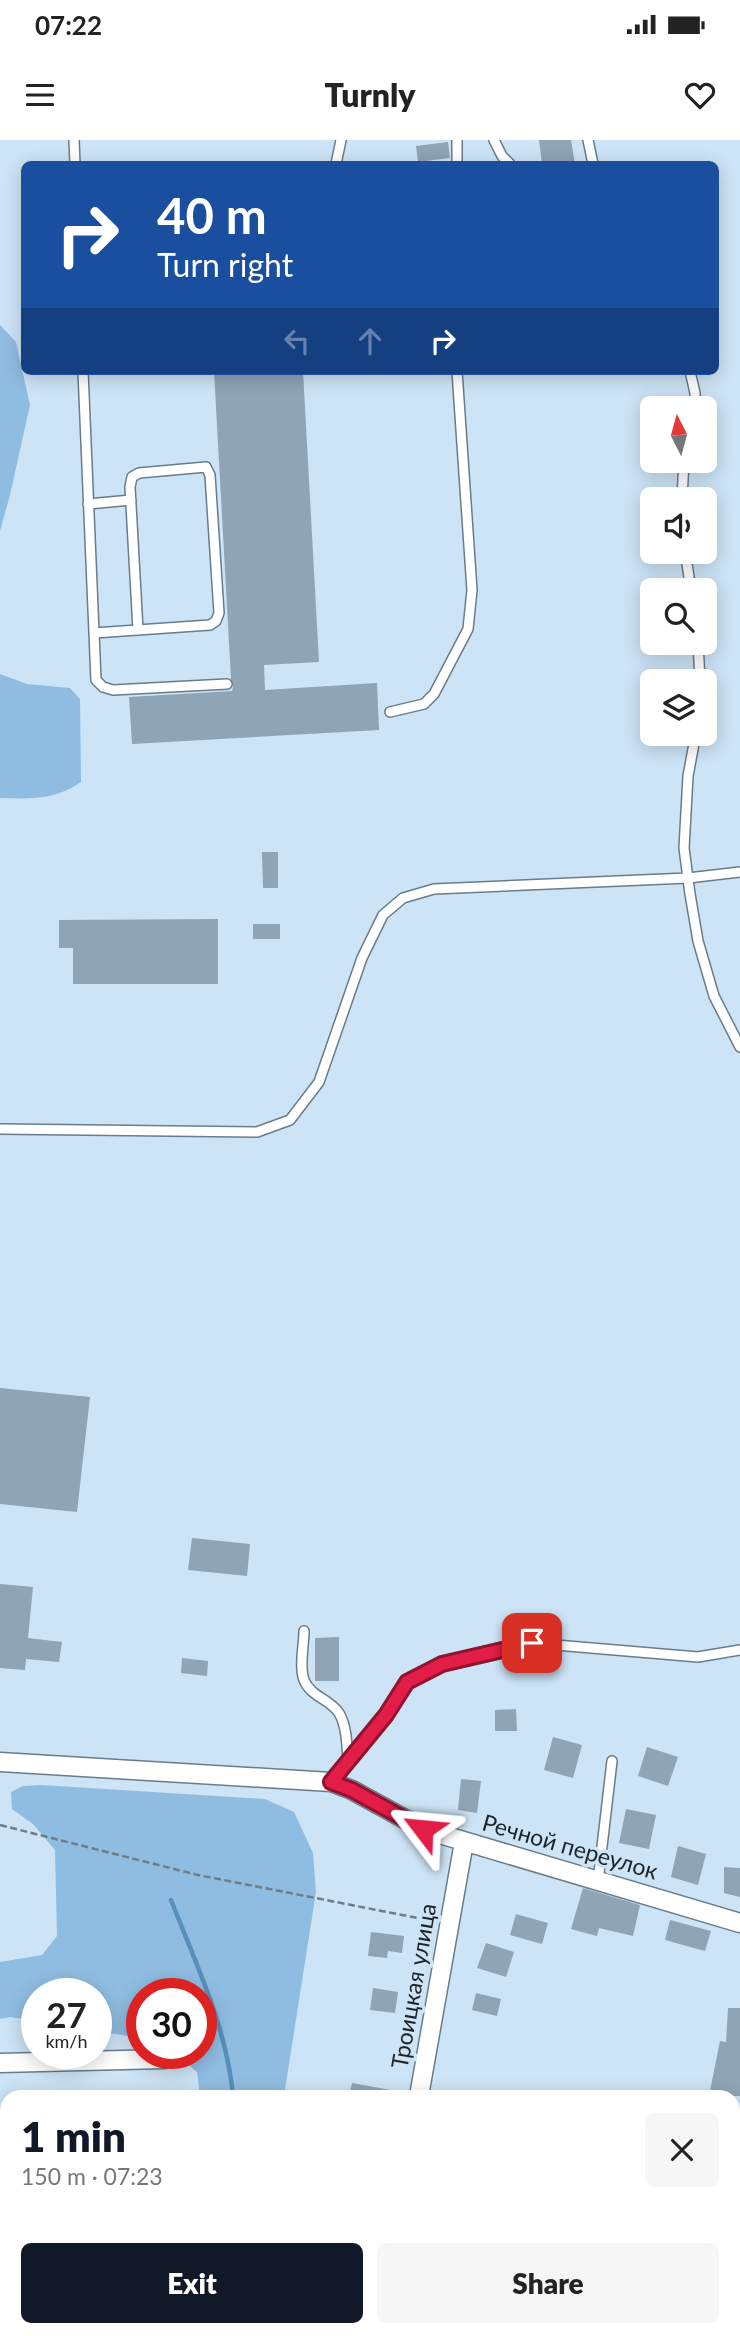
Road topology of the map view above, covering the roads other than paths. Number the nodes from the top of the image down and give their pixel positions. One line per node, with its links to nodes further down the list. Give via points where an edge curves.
1 (74, 140): 6 (lane)
2 (341, 140): 7 (lane)
3 (457, 140): 8 (lane)
4 (494, 140): 9 (lane)
5 (588, 140): 10 (lane)
6 (75, 161)
7 (337, 161)
8 (457, 161)
9 (507, 161)
10 (592, 161)
11 (83, 375): 16 (lane)
12 (457, 375): 20 (lane, via 472,590 468,629 434,694 424,704)
13 (691, 375): 14 (lane)
14 (693, 396)
15 (131, 500): 16 (lane); 17 (lane); 17 (lane, via 132,477 139,473 206,467 210,475 216,621)
16 (88, 504): 18 (lane)
17 (138, 630): 18 (lane)
18 (94, 633): 19 (lane, via 96,680 103,687 137,690)
19 (227, 684)
20 (390, 712)
21 (694, 746): 23 (lane, via 684,848)
22 (740, 872): 23 (lane)
23 (688, 878): 24 (lane, via 698,941 714,996); 25 (lane, via 433,889 403,898 383,915 362,958 319,1083 290,1120 257,1132)
24 (740, 1047)
25 (0, 1129)
26 (304, 1631): 28 (lane, via 305,1683 339,1713)
27 (740, 1650): 28 (lane, via 698,1657 532,1643 442,1664 407,1682)
28 (348, 1761): 31 (lane)
29 (612, 1761): 33 (lane)
30 (0, 1762): 31 (street, Речной переулок)
31 (331, 1782): 32 (street, Речной переулок, via 423,1829)
32 (464, 1842): 33 (street, Речной переулок); 37 (street, Троицкая улица)
33 (598, 1881): 34 (street, Речной переулок)
34 (740, 1923)
35 (126, 2060): 36 (street)
36 (0, 2063)
37 (420, 2090)

